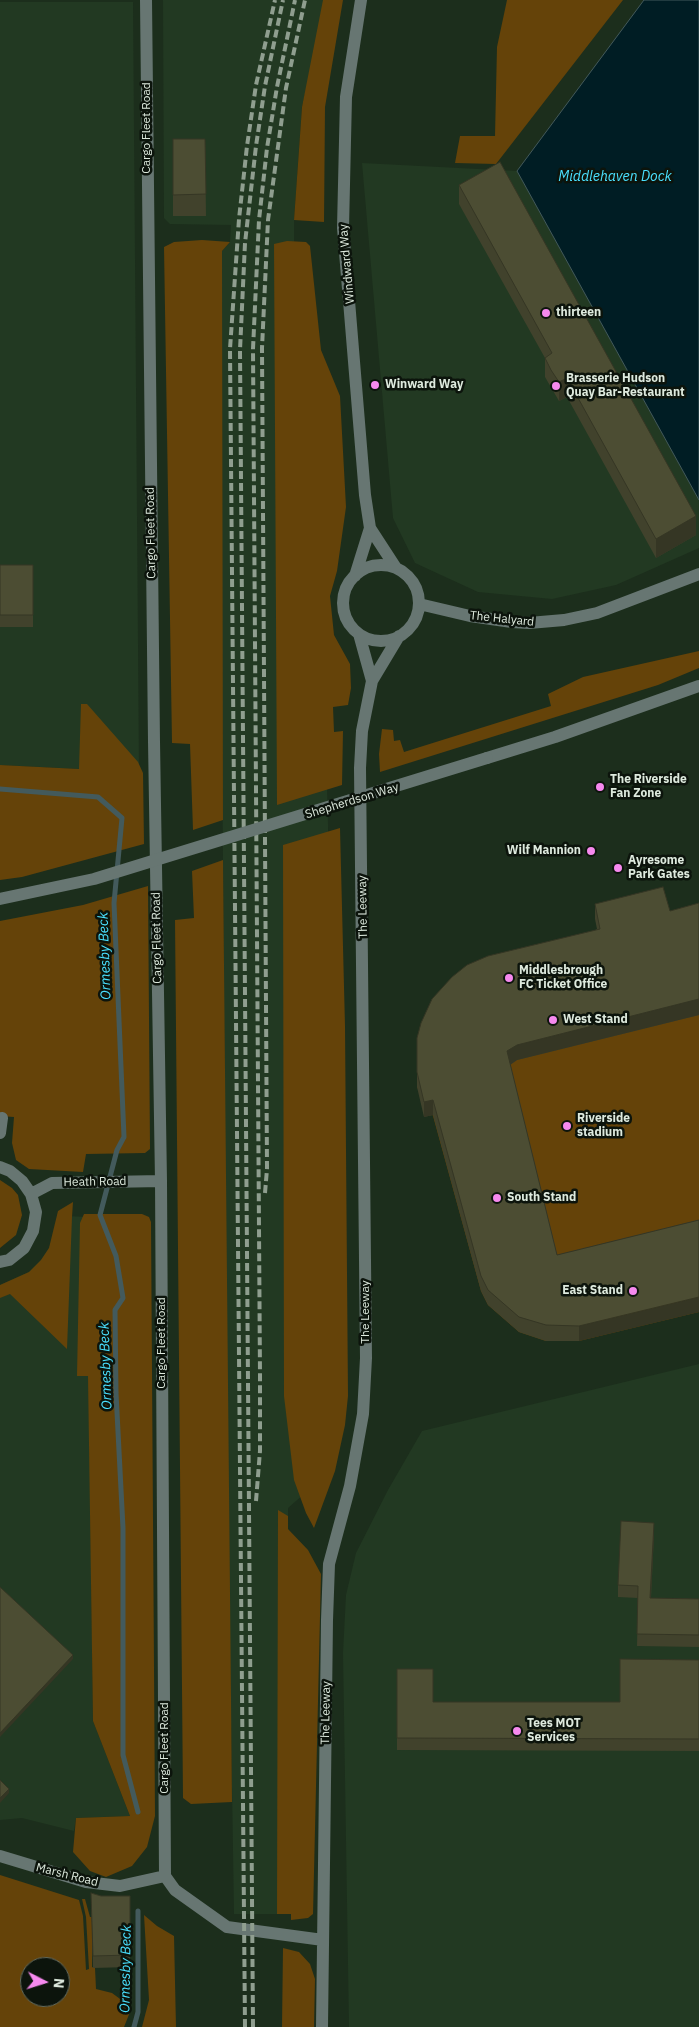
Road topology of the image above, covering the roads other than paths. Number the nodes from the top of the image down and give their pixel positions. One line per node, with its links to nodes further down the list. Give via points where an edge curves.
1 (146, 0): 16 (street, Cargo Fleet Road)
2 (361, 0): 3 (street, Windward Way, via 346,97 343,228)
3 (370, 528): 4 (street, Windward Way); 6 (street, Windward Way)
4 (396, 568): 6 (street, via 374,565); 7 (street, via 413,583)
5 (699, 574): 7 (street, The Halyard, via 597,613 564,620 512,622)
6 (355, 576): 8 (street, via 345,590 343,603 345,616)
7 (419, 604): 9 (street, via 416,617)
8 (359, 634): 9 (street, via 374,640); 10 (street, The Leeway)
9 (399, 636): 10 (street, The Leeway)
10 (372, 681): 21 (street, The Leeway, via 362,731 360,768 366,1358 362,1423 350,1486 329,1564)
11 (699, 686): 12 (street, Shepherdson Way, bridge, via 555,737 113,874)
12 (0, 899)
13 (2, 1118): 14 (street)
14 (0, 1133)
15 (0, 1167): 17 (street, via 22,1181)
16 (161, 1181): 17 (street, Heath Road, via 52,1183); 20 (street, Cargo Fleet Road)
17 (31, 1194): 18 (street, via 36,1212 33,1231 24,1248 9,1260)
18 (0, 1262)
19 (0, 1856): 20 (street, Marsh Road, via 86,1882 120,1886)
20 (165, 1876): 21 (street, via 174,1890 227,1927)
21 (323, 1940): 22 (street, The Leeway)
22 (322, 2027)

